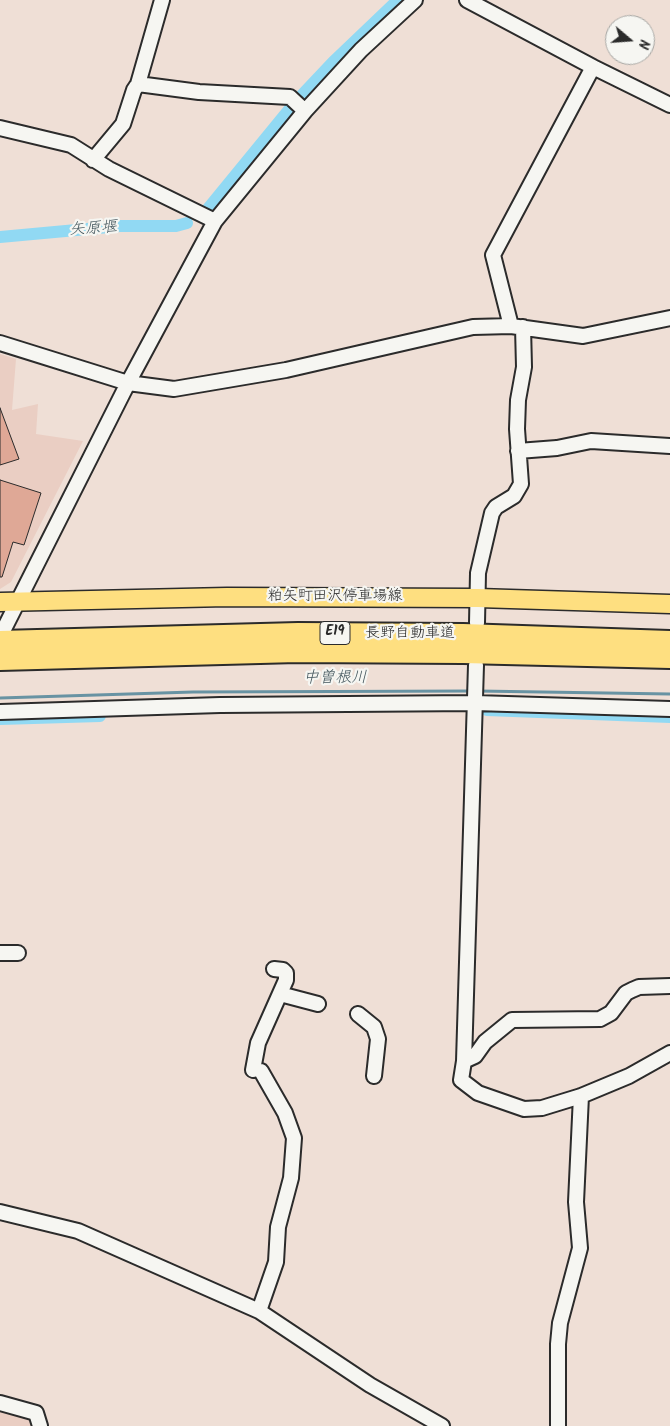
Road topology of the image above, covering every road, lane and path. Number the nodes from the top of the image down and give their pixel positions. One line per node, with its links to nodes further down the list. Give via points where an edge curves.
1 (162, 0): 5 (street)
2 (415, 0): 7 (street, via 361,50)
3 (467, 0): 4 (street)
4 (593, 67): 6 (street); 12 (street, via 493,255)
5 (138, 84): 7 (street, via 199,92 290,97); 9 (street, via 123,124)
6 (670, 105)
7 (305, 111): 10 (street)
8 (0, 128): 9 (street, via 71,145)
9 (93, 160): 10 (street)
10 (215, 220): 14 (street)
11 (670, 318): 12 (street, via 583,336)
12 (517, 326): 14 (street, via 473,328 286,370 174,389); 16 (street, via 524,367 518,400)
13 (0, 343): 14 (street)
14 (128, 383): 19 (street)
15 (670, 446): 16 (street, via 591,440 556,448)
16 (518, 451): 17 (street, via 521,484 514,496 492,513 478,573)
17 (478, 598): 19 (main road, 粕矢町田沢停車場線, via 227,597); 20 (main road, 粕矢町田沢停車場線); 21 (street)
18 (0, 602): 19 (main road, 粕矢町田沢停車場線)
19 (18, 602): 22 (street)
20 (670, 604)
21 (477, 623)
22 (1, 636): 23 (highway, 長野自動車道 / E19, via 463,634)
23 (670, 641)
24 (670, 658): 25 (highway, 長野自動車道 / E19, via 297,652)
25 (0, 660)
26 (476, 665): 27 (street)
27 (475, 703): 28 (street); 29 (street); 38 (street)
28 (670, 709)
29 (0, 712)
30 (0, 953): 31 (street)
31 (18, 953)
32 (274, 969): 34 (street, via 286,973)
33 (670, 986): 38 (street, via 632,990 611,1013 600,1019 512,1020 485,1042 476,1056)
34 (280, 994): 35 (street); 42 (street, via 258,1043 257,1071 285,1113 294,1138 291,1178 278,1227 276,1262)
35 (318, 1004)
36 (358, 1014): 39 (street, via 374,1027 378,1039)
37 (670, 1053): 40 (street, via 629,1076)
38 (464, 1061): 40 (street, via 461,1080 470,1088 524,1109 542,1108)
39 (374, 1076)
40 (581, 1096): 46 (street, via 576,1202 580,1248 559,1330)
41 (0, 1212): 42 (street, via 78,1232)
42 (259, 1310): 45 (street, via 370,1386)
43 (0, 1403): 44 (street, via 36,1412)
44 (40, 1426)
45 (442, 1426)
46 (558, 1426)

